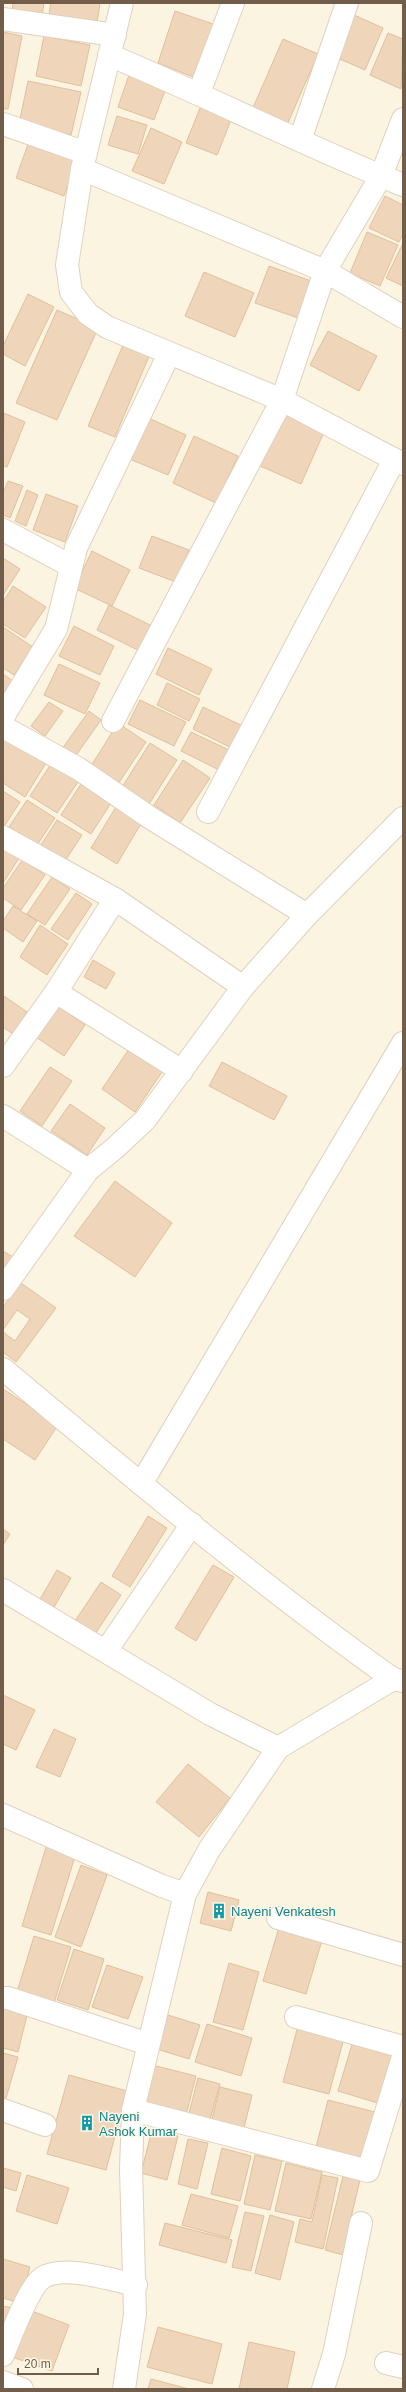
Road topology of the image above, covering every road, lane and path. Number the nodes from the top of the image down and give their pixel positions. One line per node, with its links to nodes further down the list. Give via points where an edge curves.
1 (122, 3): 5 (street)
2 (233, 3): 6 (street)
3 (347, 3): 9 (street)
4 (3, 20): 5 (street)
5 (112, 45): 6 (street); 10 (street)
6 (199, 93): 9 (street)
7 (403, 119): 11 (street)
8 (3, 124): 10 (street)
9 (300, 140): 11 (street)
10 (84, 161): 13 (street); 15 (street, via 67,265 72,292 88,314 108,327)
11 (381, 176): 12 (street); 13 (street)
12 (403, 185)
13 (325, 271): 14 (street); 16 (street)
14 (403, 316)
15 (169, 354): 16 (street); 19 (street, via 76,548)
16 (282, 400): 17 (street); 21 (street)
17 (399, 462): 23 (street)
18 (3, 530): 19 (street)
19 (71, 566): 20 (street, via 56,629)
20 (3, 717)
21 (113, 721)
22 (3, 728): 27 (street, via 79,768 149,817)
23 (208, 812)
24 (403, 818): 27 (street)
25 (3, 837): 26 (street)
26 (115, 899): 28 (street); 29 (street)
27 (307, 915): 28 (street)
28 (243, 987): 32 (street)
29 (56, 992): 31 (street); 32 (street)
30 (403, 1043): 37 (street)
31 (3, 1066)
32 (182, 1072): 34 (street, via 145,1120)
33 (3, 1116): 34 (street)
34 (88, 1170): 35 (street)
35 (3, 1289)
36 (3, 1369): 37 (street)
37 (141, 1484): 38 (street)
38 (192, 1524): 40 (street); 41 (street, via 328,1633)
39 (3, 1590): 40 (street)
40 (106, 1651): 42 (street, via 210,1714)
41 (398, 1680): 42 (street)
42 (278, 1748): 44 (street, via 234,1811)
43 (3, 1814): 44 (street)
44 (184, 1894): 49 (street)
45 (278, 1918): 46 (street)
46 (403, 1955)
47 (3, 1998): 49 (street)
48 (296, 2017): 50 (street)
49 (148, 2044): 53 (street)
50 (403, 2047)
51 (403, 2058): 53 (street, via 368,2171)
52 (3, 2110): 54 (street)
53 (133, 2110): 56 (street, via 130,2169)
54 (45, 2126)
55 (361, 2223): 61 (street, via 334,2354)
56 (136, 2285): 57 (street, via 79,2273 53,2273 41,2278 32,2290); 60 (street, via 132,2347)
57 (3, 2355)
58 (3, 2382): 59 (street)
59 (22, 2389)
60 (124, 2389)
61 (323, 2389)

